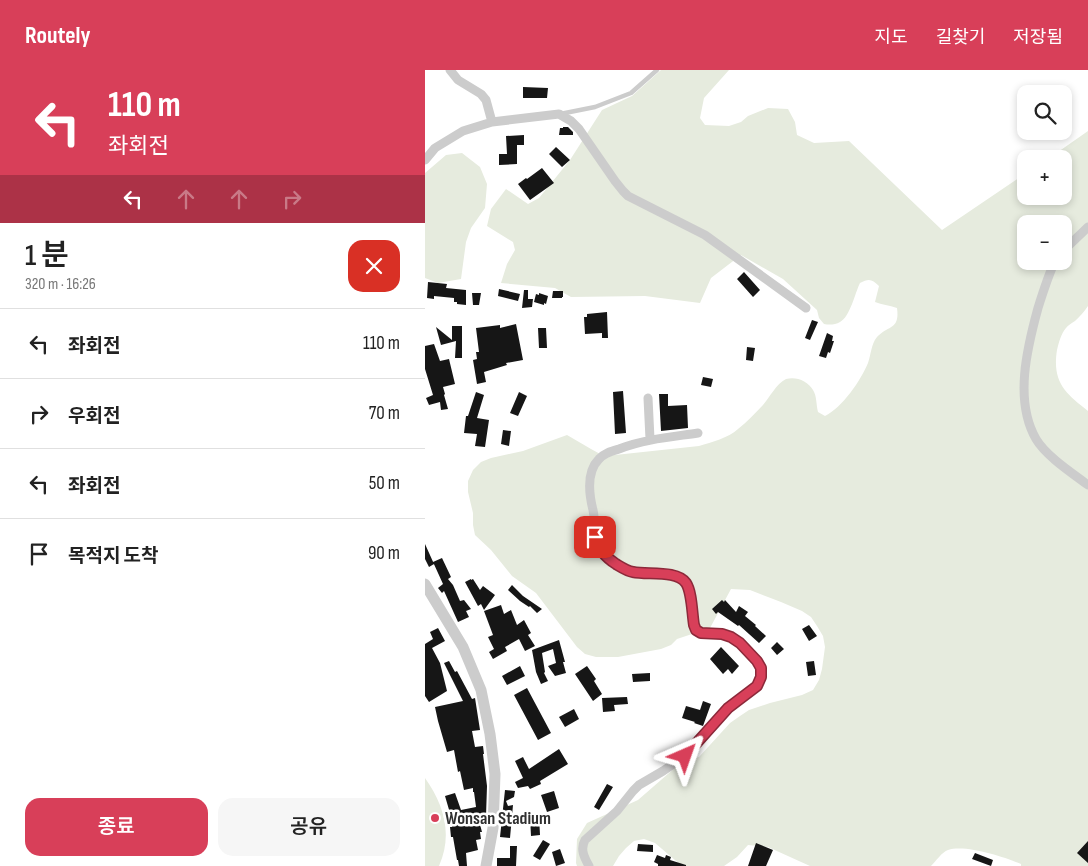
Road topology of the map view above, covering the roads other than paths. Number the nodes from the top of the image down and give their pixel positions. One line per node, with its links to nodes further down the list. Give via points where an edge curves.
1 (450, 70): 4 (street, via 458,80 487,100)
2 (657, 70): 3 (lane, via 631,93 595,107)
3 (559, 114): 4 (street); 9 (street, via 579,129 628,196 705,234)
4 (492, 122): 5 (street, via 457,134 435,148)
5 (425, 160)
6 (1088, 227): 7 (street)
7 (1072, 242)
8 (1050, 270): 13 (street, via 1030,336 1024,378 1027,416 1035,436 1048,454)
9 (807, 308)
10 (647, 398): 12 (street)
11 (698, 433): 12 (street)
12 (650, 439): 16 (street, via 609,452 600,457 593,468 590,498 597,544 609,560 633,572 682,578 688,587 696,630 722,634 740,643 757,661 761,677 757,686 728,708 685,756 639,785 617,811 585,840 583,850)
13 (1088, 485)
14 (425, 584): 15 (street, via 463,647 483,699 495,774 493,828)
15 (486, 866)
16 (589, 866)

